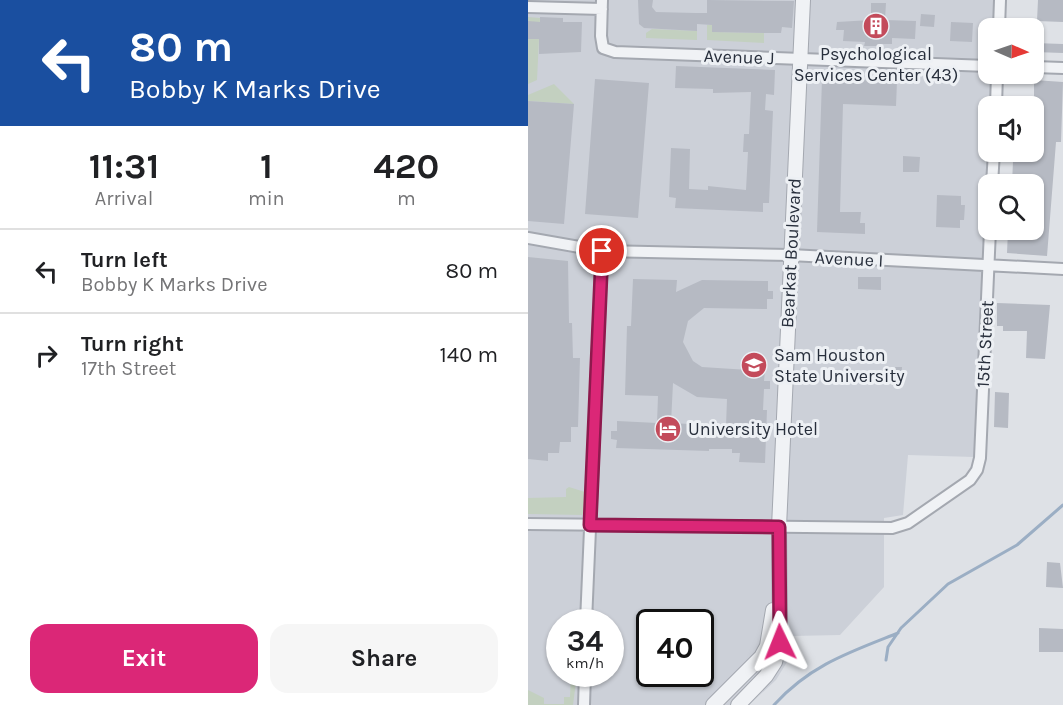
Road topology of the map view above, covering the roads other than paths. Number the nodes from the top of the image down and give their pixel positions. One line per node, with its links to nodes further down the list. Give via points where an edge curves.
1 (803, 0): 6 (street, Bearkat Boulevard)
2 (1000, 0): 5 (street)
3 (602, 4): 4 (street, Avenue J); 6 (street, Avenue J, via 603,48 615,52)
4 (528, 8)
5 (999, 18)
6 (801, 59): 7 (street, Avenue J); 13 (street, Bearkat Boulevard)
7 (978, 66)
8 (1044, 67): 9 (street)
9 (1063, 68)
10 (528, 238): 12 (street, Avenue I)
11 (990, 240): 14 (street, 15th Street)
12 (602, 251): 13 (street, Avenue I); 17 (street)
13 (790, 255): 14 (street, Avenue I); 18 (street, Bearkat Boulevard)
14 (989, 266): 15 (street, Avenue I); 18 (street, 15th Street, via 980,458 970,480 908,523 892,528)
15 (1063, 270)
16 (528, 524): 17 (street)
17 (590, 525): 18 (street); 20 (street)
18 (779, 527): 19 (street, Bearkat Boulevard)
19 (778, 579): 23 (street, Bearkat Boulevard, via 767,646); 24 (street, Bearkat Boulevard, via 780,642 775,662)
20 (587, 609)
21 (585, 687): 22 (street)
22 (584, 705)
23 (713, 705)
24 (738, 705)

